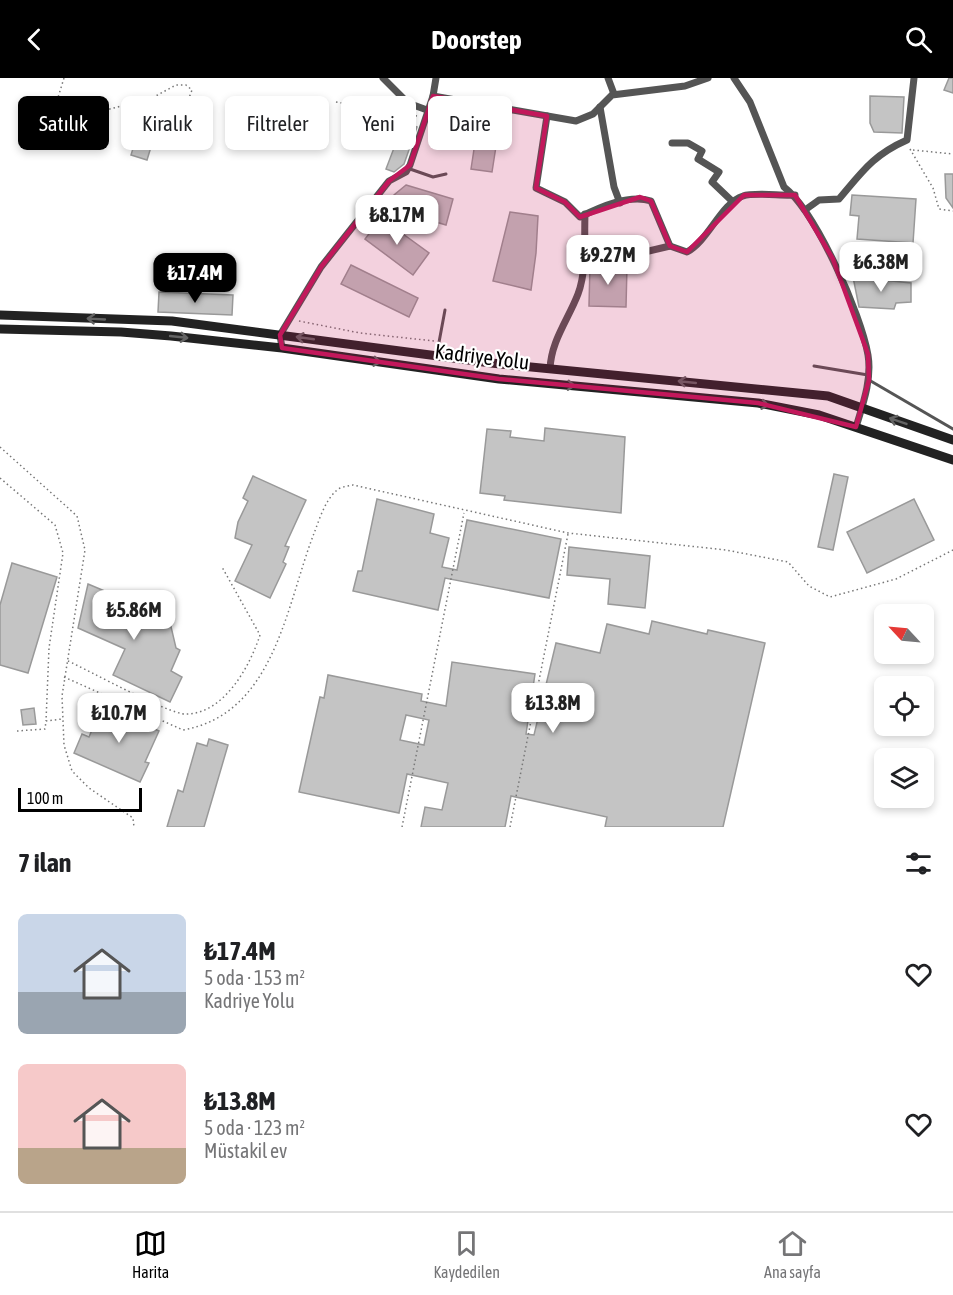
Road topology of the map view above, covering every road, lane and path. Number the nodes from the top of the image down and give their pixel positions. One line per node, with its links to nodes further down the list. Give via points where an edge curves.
1 (64, 78): 13 (path, via 56,104 68,120)
2 (383, 78): 17 (street)
3 (436, 78): 11 (street)
4 (608, 78): 8 (street)
5 (708, 78): 8 (street, via 685,86)
6 (734, 78): 25 (street, via 750,102 784,187)
7 (914, 78): 19 (street, via 907,140)
8 (614, 94): 15 (street)
9 (156, 96): 10 (path, via 176,85 186,85 192,90)
10 (191, 96)
11 (433, 96)
12 (336, 102): 17 (path)
13 (121, 106)
14 (428, 107): 17 (street)
15 (600, 107): 18 (street, via 576,121); 27 (street)
16 (512, 110): 18 (street)
17 (425, 114): 23 (street)
18 (547, 116): 30 (street, via 536,188 565,202 580,217)
19 (903, 142): 21 (path); 28 (street, via 875,158 839,199 819,200)
20 (672, 143): 26 (street, via 688,143 702,151 698,159 719,172 712,182)
21 (912, 150): 22 (path); 29 (path, via 933,188 939,209)
22 (953, 154)
23 (408, 168): 24 (lane, via 434,177); 35 (street, via 390,181 321,267)
24 (446, 174)
25 (795, 195): 26 (street, via 744,195); 28 (street)
26 (733, 202): 31 (street, via 698,246 687,252)
27 (620, 203): 30 (street); 31 (street, via 640,197 651,201)
28 (805, 210): 43 (street, via 852,306 868,354)
29 (953, 211)
30 (585, 214): 42 (street, via 582,276 551,354)
31 (670, 246): 32 (street, via 628,256)
32 (613, 253)
33 (445, 310): 38 (lane)
34 (0, 315): 37 (main road, Kadriye Yolu, one-way to 34, via 172,321)
35 (289, 320): 37 (street); 38 (path)
36 (0, 329): 39 (main road, Kadriye Yolu, one-way to 39, via 121,332)
37 (280, 334): 39 (street); 40 (main road, Kadriye Yolu, one-way to 37)
38 (438, 342): 40 (lane)
39 (282, 348): 45 (main road, Kadriye Yolu, one-way to 45, via 499,379 758,403)
40 (437, 356): 42 (main road, Kadriye Yolu)
41 (814, 366): 43 (lane)
42 (550, 369): 44 (main road, Kadriye Yolu, one-way to 42, via 828,396)
43 (869, 378): 44 (street); 46 (lane)
44 (862, 408): 45 (street); 47 (main road, Kadriye Yolu, one-way to 44)
45 (856, 427): 49 (main road, Kadriye Yolu)
46 (953, 429)
47 (953, 440)
48 (0, 447): 55 (path, via 77,516 86,550)
49 (953, 460)
50 (0, 478): 58 (path, via 55,525 63,553 49,648)
51 (464, 512): 52 (path); 56 (path, via 353,485 337,489 324,507 279,640 251,693 201,727 183,730); 61 (path)
52 (568, 533): 53 (path, via 726,550 788,561 810,586 830,597 896,579); 62 (path)
53 (953, 550)
54 (222, 567): 55 (path, via 260,635 236,685 207,709 184,715)
55 (66, 660): 56 (path)
56 (64, 677): 57 (path)
57 (63, 719): 58 (path); 60 (path, via 64,745 72,771 89,788 133,818)
58 (46, 721): 59 (path, via 45,729)
59 (17, 731)
60 (134, 827)
61 (402, 827)
62 (510, 827)

